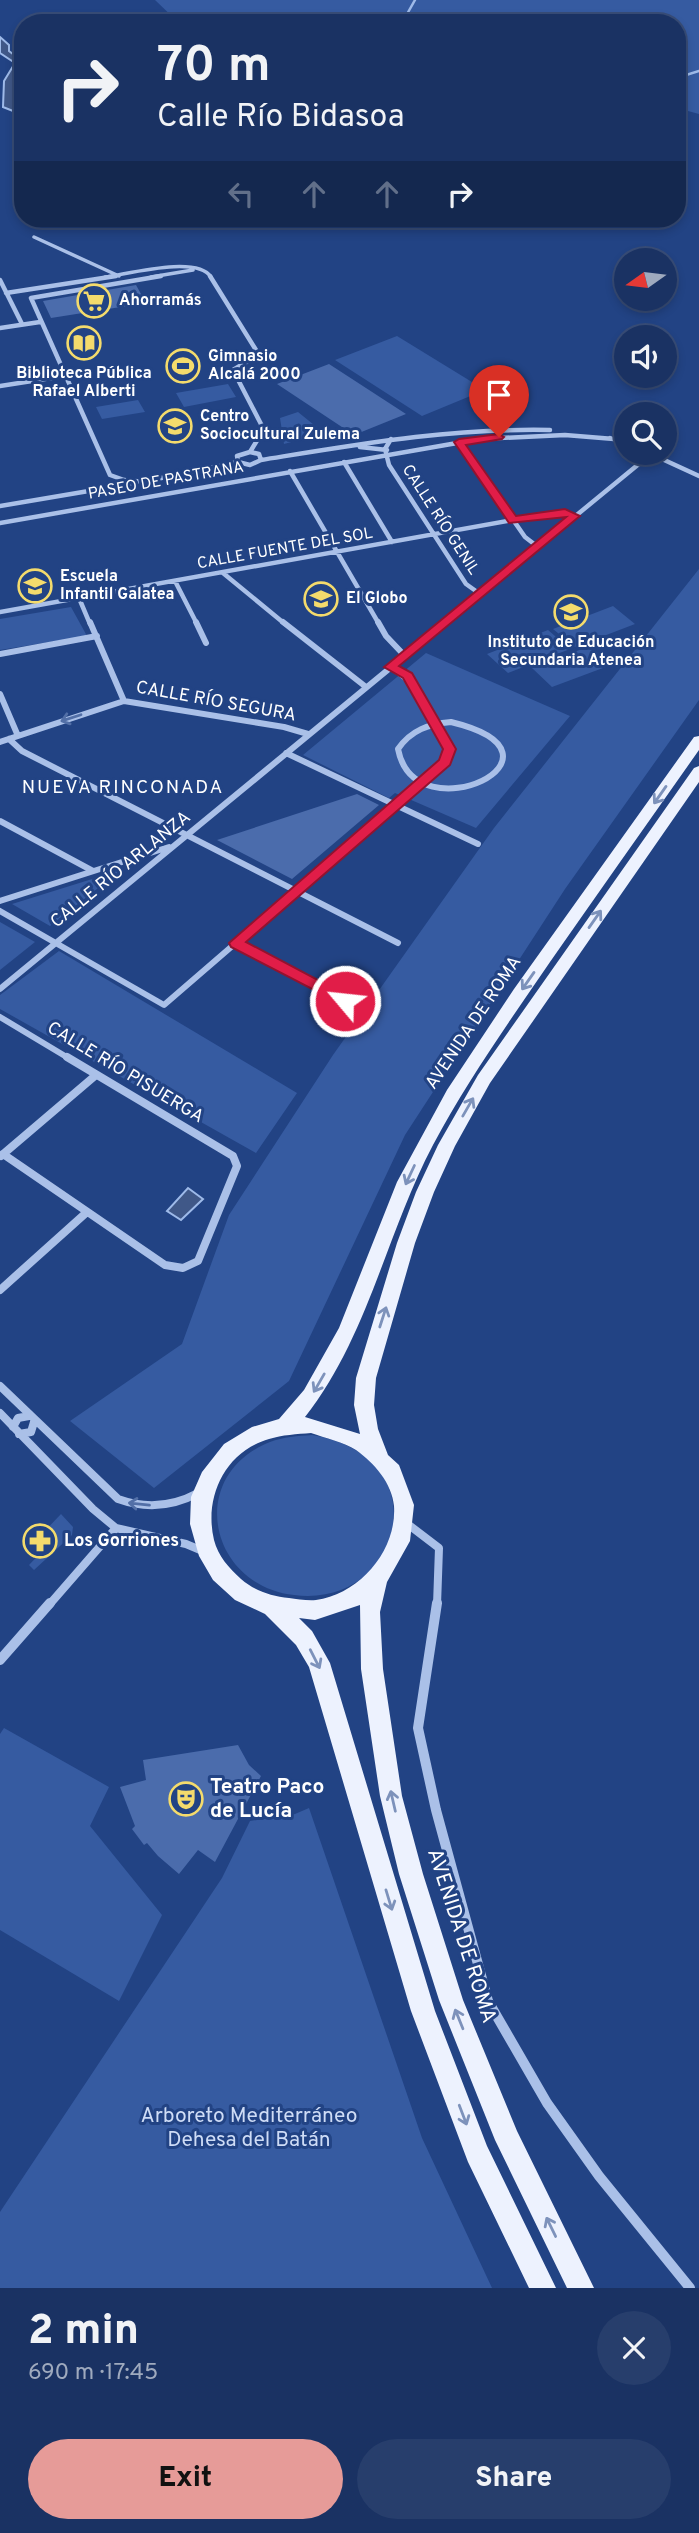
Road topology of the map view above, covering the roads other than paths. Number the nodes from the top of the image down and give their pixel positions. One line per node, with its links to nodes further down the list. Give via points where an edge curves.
1 (34, 237): 6 (street)
2 (158, 270): 3 (street, via 183,266); 4 (street); 5 (street)
3 (208, 272): 5 (street); 21 (street, via 256,350 253,358 233,370 261,424 261,434)
4 (131, 274): 6 (street); 8 (street)
5 (162, 275): 8 (street)
6 (119, 276): 9 (street)
7 (0, 280): 9 (street)
8 (136, 280): 10 (street, via 31,298)
9 (6, 293): 11 (street)
10 (40, 322): 11 (street); 13 (street)
11 (22, 324): 12 (street)
12 (0, 328)
13 (64, 376): 14 (street); 31 (street)
14 (0, 386)
15 (431, 434): 16 (street, PASEO DE PASTRANA); 17 (street, PASEO DE PASTRANA, via 517,429 592,433); 19 (street, via 439,439)
16 (391, 439): 20 (street, PASEO DE PASTRANA); 23 (street)
17 (614, 439): 18 (street, PASEO DE PASTRANA, via 541,435)
18 (459, 442): 19 (street, PASEO DE PASTRANA); 37 (street)
19 (436, 446): 23 (street, PASEO DE PASTRANA)
20 (349, 447): 22 (street, PASEO DE PASTRANA); 23 (street, PASEO DE PASTRANA)
21 (250, 452): 24 (street, via 259,454); 25 (street, via 237,456)
22 (319, 452): 24 (street, PASEO DE PASTRANA); 27 (street, via 331,457)
23 (385, 452): 26 (street, PASEO DE PASTRANA); 39 (street, CALLE RÍO GENIL)
24 (261, 460): 25 (street, PASEO DE PASTRANA, via 250,465)
25 (238, 462): 33 (street, PASEO DE PASTRANA)
26 (344, 462): 27 (street, PASEO DE PASTRANA); 40 (street)
27 (328, 464): 30 (street, PASEO DE PASTRANA)
28 (637, 465): 36 (street, CALLE RÍO ARLANZA)
29 (674, 465): 32 (street)
30 (290, 471): 38 (street, PASEO DE PASTRANA); 42 (street)
31 (110, 475): 33 (street); 34 (street)
32 (699, 476)
33 (145, 482): 34 (street, PASEO DE PASTRANA)
34 (95, 489): 35 (street, PASEO DE PASTRANA)
35 (0, 506)
36 (574, 516): 37 (street, CALLE FUENTE DEL SOL, via 565,512); 41 (street, CALLE RÍO ARLANZA)
37 (513, 520): 39 (street, CALLE FUENTE DEL SOL); 41 (street)
38 (0, 522)
39 (434, 535): 40 (street, CALLE FUENTE DEL SOL); 45 (street, CALLE RÍO GENIL, via 466,584)
40 (391, 542): 42 (street, CALLE FUENTE DEL SOL)
41 (538, 547): 45 (street, CALLE RÍO ARLANZA)
42 (338, 552): 43 (street, CALLE FUENTE DEL SOL); 51 (street, via 386,636)
43 (223, 573): 44 (street, CALLE FUENTE DEL SOL); 53 (street)
44 (175, 581): 46 (street, CALLE FUENTE DEL SOL); 49 (street)
45 (480, 594): 51 (street, CALLE RÍO ARLANZA)
46 (79, 598): 47 (street, CALLE FUENTE DEL SOL); 48 (street)
47 (0, 612)
48 (97, 636): 50 (street); 55 (street)
49 (206, 643)
50 (0, 654)
51 (404, 655): 52 (street, CALLE RÍO ARLANZA)
52 (390, 667): 53 (street, CALLE RÍO ARLANZA); 56 (street, via 407,675)
53 (366, 687): 57 (street, CALLE RÍO ARLANZA)
54 (0, 694): 58 (street)
55 (124, 701): 57 (street, CALLE RÍO SEGURA); 58 (street, CALLE RÍO SEGURA, one-way to 58)
56 (435, 723): 64 (street, via 450,749 445,762); 64 (street, via 411,732 398,749 403,766); 64 (street, via 463,724 489,734 500,744 501,769 475,787 448,789)
57 (308, 734): 62 (street, CALLE RÍO ARLANZA)
58 (18, 736): 59 (street, CALLE RÍO SEGURA)
59 (9, 739): 61 (street, CALLE RÍO SEGURA); 67 (street, via 22,751)
60 (699, 740): 87 (main road, AVENIDA DE ROMA, one-way to 87, via 463,1074 408,1179 357,1311 332,1361 309,1401)
61 (0, 742)
62 (286, 753): 65 (street); 67 (street, CALLE RÍO ARLANZA)
63 (699, 771): 89 (main road, one-way to 63, via 364,1405 366,1378 406,1243 447,1144 491,1069)
64 (420, 782): 65 (street)
65 (394, 805): 68 (street); 71 (street)
66 (0, 821): 70 (street)
67 (186, 835): 69 (street, CALLE RÍO ARLANZA); 71 (street)
68 (478, 844)
69 (173, 846): 70 (street); 74 (street, CALLE RÍO ARLANZA)
70 (93, 872): 72 (street)
71 (297, 890): 75 (street); 76 (street)
72 (0, 901)
73 (0, 911): 74 (street)
74 (55, 943): 75 (street, via 164,1005); 77 (street, CALLE RÍO ARLANZA)
75 (236, 943): 78 (street)
76 (398, 943)
77 (0, 989)
78 (345, 1001)
79 (0, 1017): 80 (street, CALLE RÍO PISUERGA)
80 (96, 1075): 81 (street); 82 (street, CALLE RÍO PISUERGA, via 233,1156 237,1166 198,1261 189,1268 165,1265)
81 (2, 1156): 82 (street)
82 (88, 1212): 83 (street)
83 (0, 1290)
84 (0, 1386): 86 (street)
85 (0, 1413): 88 (street)
86 (32, 1419): 88 (street, via 18,1418); 88 (street, via 31,1432); 90 (street, one-way to 86, via 182,1503 127,1503)
87 (286, 1426): 89 (main road, via 337,1430); 90 (main road, via 235,1447)
88 (16, 1431): 92 (street)
89 (379, 1454): 91 (main road, via 403,1497)
90 (203, 1490): 93 (main road, via 199,1532)
91 (405, 1522): 94 (main road, via 397,1553); 99 (street, via 439,1548 436,1617 418,1728 488,2001 547,2103 599,2176)
92 (116, 1528): 93 (street, via 186,1544); 96 (street)
93 (205, 1553): 95 (main road, via 221,1577 244,1595)
94 (377, 1580): 95 (main road, via 354,1597 326,1608); 98 (main road, AVENIDA DE ROMA, one-way to 94, via 508,2140 451,2000 411,1874 391,1796 372,1669 369,1612)
95 (272, 1607): 97 (main road, one-way to 97, via 304,1638 318,1663 424,2011 477,2153)
96 (0, 1660)
97 (543, 2288)
98 (581, 2288)
99 (690, 2288)

